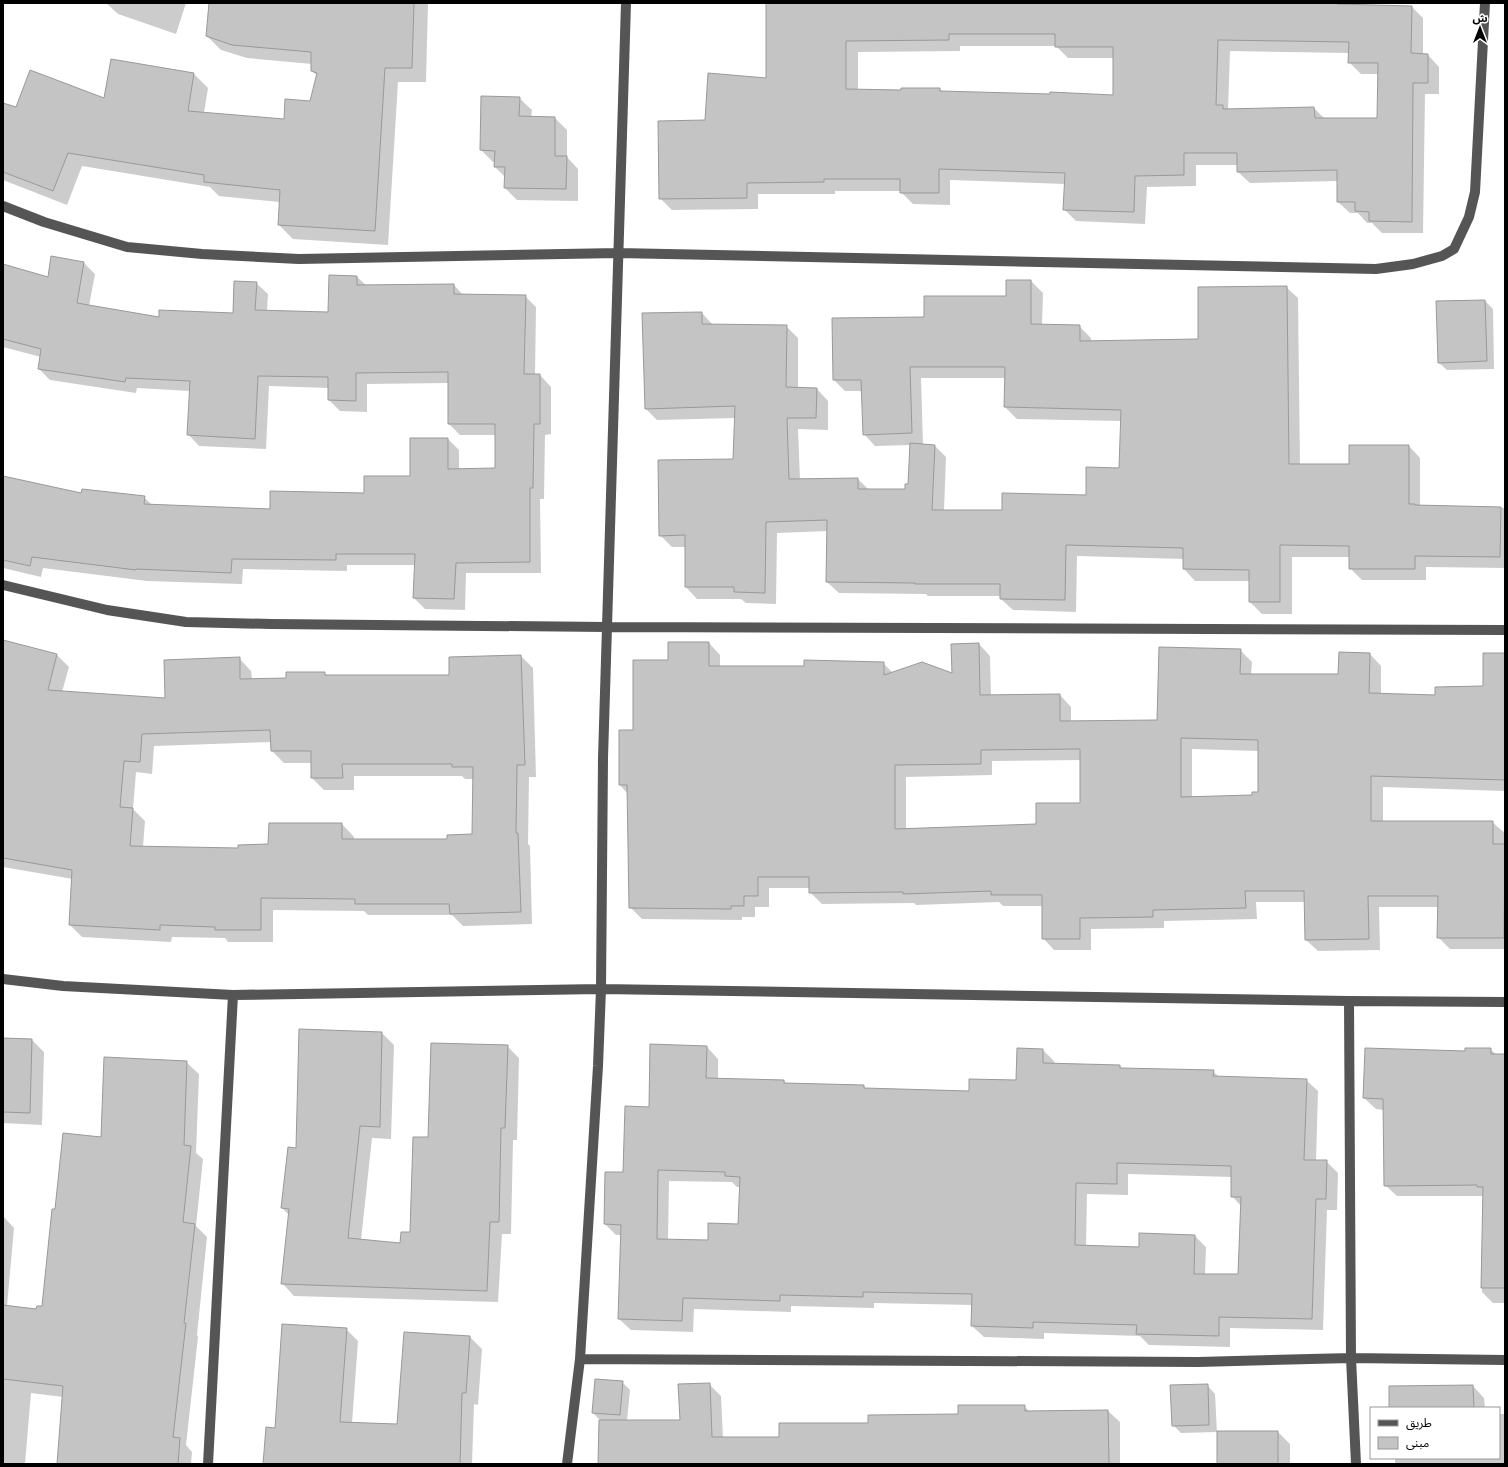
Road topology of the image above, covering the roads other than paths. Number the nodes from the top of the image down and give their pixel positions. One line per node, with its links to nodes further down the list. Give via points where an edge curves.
1 (626, 3): 4 (street)
2 (1485, 3): 4 (street, via 1475,192 1469,217 1454,249 1442,256 1413,264 1376,269)
3 (3, 206): 4 (street, via 44,222 127,247 202,254 299,259)
4 (618, 253): 6 (street)
5 (3, 585): 6 (street, via 107,610 186,622)
6 (607, 628): 7 (street); 9 (street)
7 (1505, 630)
8 (3, 979): 10 (street, via 63,986)
9 (601, 989): 10 (street); 11 (street); 14 (street)
10 (234, 995): 16 (street)
11 (1349, 1001): 12 (street); 13 (street)
12 (1505, 1002)
13 (1351, 1358): 14 (street, via 1198,1362); 15 (street); 18 (street)
14 (580, 1359): 17 (street)
15 (1505, 1360)
16 (208, 1464)
17 (567, 1464)
18 (1356, 1464)

